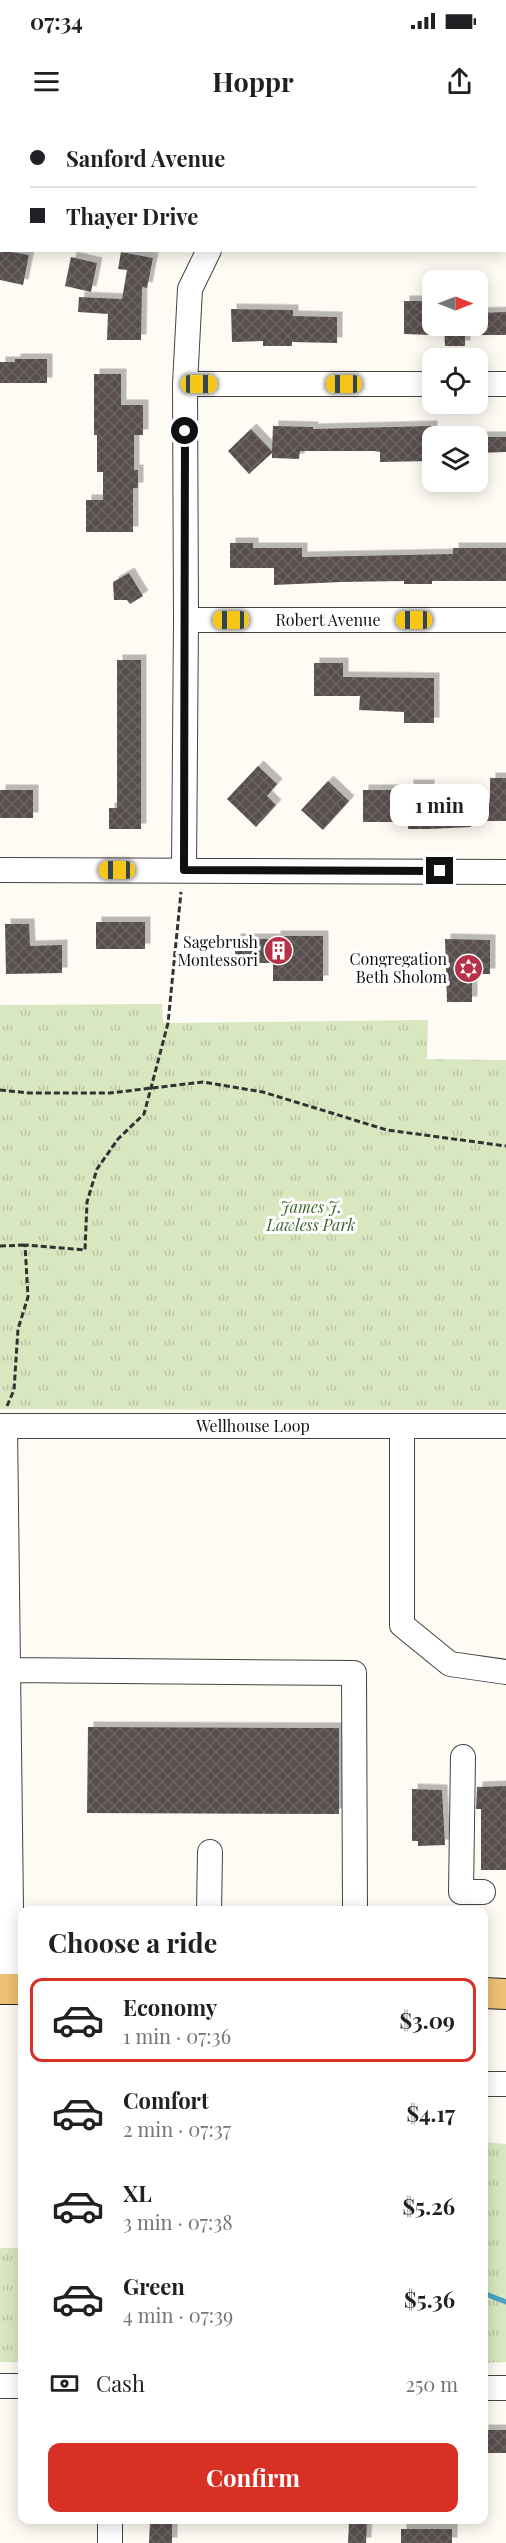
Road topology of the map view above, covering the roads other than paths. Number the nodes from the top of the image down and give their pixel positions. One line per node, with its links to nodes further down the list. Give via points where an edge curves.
1 (208, 252): 2 (street, via 190,289)
2 (185, 384): 3 (street); 6 (street)
3 (422, 384)
4 (488, 384): 5 (street)
5 (506, 384)
6 (186, 620): 7 (street, Robert Avenue); 10 (street)
7 (506, 620)
8 (0, 870): 10 (street)
9 (506, 872): 10 (street)
10 (183, 878)
11 (3, 1426): 12 (street, Wellhouse Loop); 14 (street)
12 (402, 1426): 13 (street, Wellhouse Loop); 15 (street, via 402,1625 450,1664)
13 (506, 1426)
14 (8, 1670): 20 (street, via 354,1673); 21 (street)
15 (506, 1672)
16 (463, 1756): 18 (street, via 461,1892)
17 (210, 1852): 19 (street)
18 (483, 1892)
19 (209, 1906)
20 (355, 1906)
21 (12, 1989)
22 (488, 1994): 23 (main road)
23 (506, 1994)
24 (488, 2084): 25 (street)
25 (506, 2084)
26 (0, 2386): 27 (street)
27 (18, 2386)
28 (488, 2388): 29 (street)
29 (506, 2388)
30 (110, 2524): 31 (street)
31 (110, 2543)

